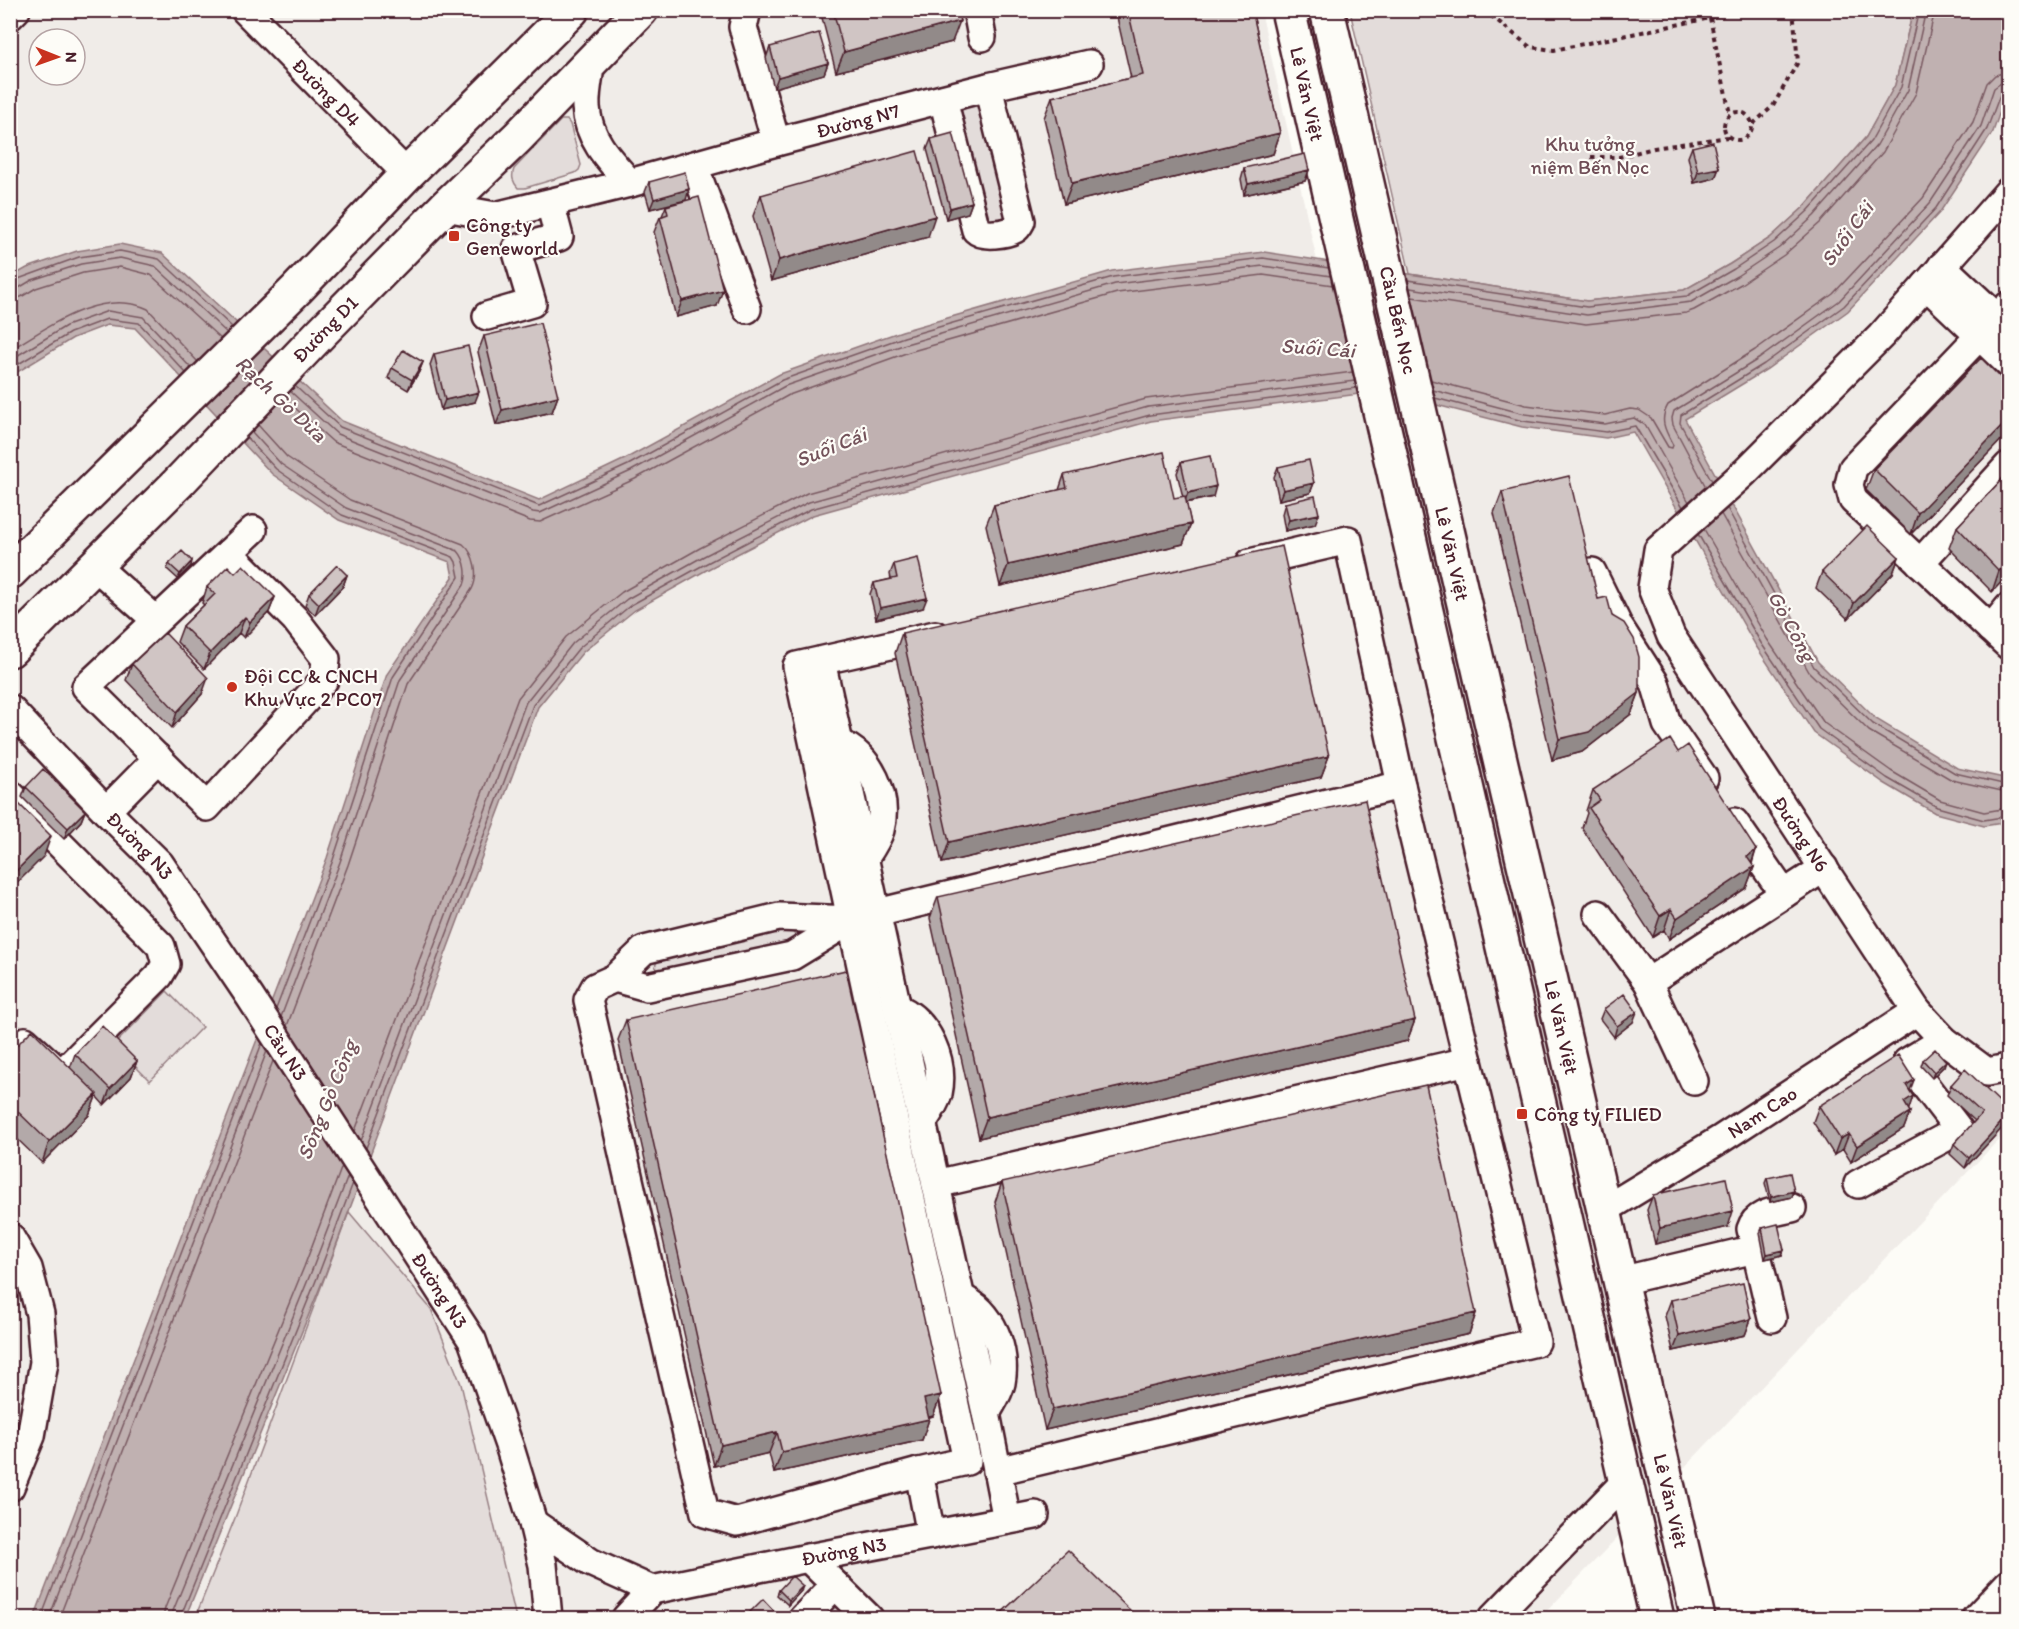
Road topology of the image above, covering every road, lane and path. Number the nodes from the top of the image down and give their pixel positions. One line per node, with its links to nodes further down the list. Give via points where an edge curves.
1 (16, 10): 11 (street)
2 (245, 10): 25 (street, Đường D4)
3 (572, 10): 25 (main road)
4 (747, 10): 22 (street, via 744,27)
5 (977, 10): 14 (street)
6 (1484, 10): 13 (path, via 1530,47 1554,50)
7 (1731, 10): 13 (path)
8 (1793, 10): 20 (path, via 1798,62 1773,106)
9 (1334, 12): 12 (main road); 29 (main road, Lê Văn Việt)
10 (640, 13): 15 (main road, Đường D1)
11 (10, 16)
12 (1289, 17): 31 (main road, Lê Văn Việt)
13 (1710, 18): 19 (path)
14 (982, 37)
15 (591, 61): 26 (street, via 586,107 592,134); 30 (main road, Đường D1)
16 (1089, 64): 17 (street, Đường N7)
17 (988, 87): 18 (street, Đường N7); 18 (street, via 1021,221 1016,229 984,234 976,230)
18 (943, 99): 22 (street, Đường N7)
19 (1730, 114): 20 (path, via 1739,111 1748,115); 21 (path, via 1724,129)
20 (1753, 124): 21 (path, via 1752,133 1745,140)
21 (1728, 137): 23 (path)
22 (776, 142): 24 (street, Đường N7)
23 (1592, 158)
24 (694, 166): 26 (street, Đường N7); 33 (street)
25 (407, 174): 37 (main road, via 332,252 292,283)
26 (630, 183): 28 (street, Đường N7)
27 (2008, 192): 32 (street)
28 (550, 203): 30 (street, Đường N7, via 495,216); 34 (street, via 559,237 516,249 532,303)
29 (1371, 203): 38 (main road, Cầu Bến Nọc)
30 (445, 207): 45 (main road, Đường D1)
31 (1334, 212): 39 (main road, Cầu Bến Nọc)
32 (1934, 276): 35 (street); 60 (street, Đường N6, via 1881,336 1745,472 1658,550 1652,588 1671,636)
33 (747, 309)
34 (487, 316)
35 (1999, 322): 36 (street); 44 (street, via 1853,468 1849,485 1853,500)
36 (2008, 363)
37 (137, 435): 42 (main road); 47 (main road)
38 (1425, 436): 79 (main road, Lê Văn Việt)
39 (1386, 446): 81 (main road, Lê Văn Việt)
40 (2008, 466): 44 (street)
41 (253, 531): 43 (street)
42 (10, 549)
43 (229, 553): 50 (street); 56 (street, via 295,619 326,659 324,680 207,807)
44 (1920, 562): 52 (street)
45 (94, 566): 50 (street); 53 (main road, Đường D1)
46 (1222, 569): 57 (street, via 1348,540)
47 (10, 572)
48 (1592, 572): 61 (street, via 1619,627 1654,683 1667,724)
49 (2008, 608): 52 (street)
50 (156, 620): 56 (street, via 86,687)
51 (958, 630): 54 (street)
52 (2000, 637)
53 (10, 650)
54 (809, 663): 63 (street); 63 (street, via 839,743 864,859)
55 (10, 709): 59 (street, Đường N3)
56 (158, 758): 59 (street)
57 (1401, 785): 63 (street); 72 (street)
58 (10, 794): 71 (street, via 161,946 166,964 159,976 61,1074 25,1041)
59 (106, 811): 68 (street, Đường N3, via 160,864)
60 (1824, 868): 61 (street); 69 (street, Đường N6)
61 (1784, 894): 66 (street)
62 (1598, 914): 66 (street)
63 (864, 916): 64 (street, via 779,917); 67 (street, via 792,956); 75 (street, via 897,1008); 86 (street, via 967,1461)
64 (644, 950): 65 (street); 67 (street)
65 (615, 978): 67 (street); 86 (street, via 595,987 588,1000 705,1513 737,1522)
66 (1648, 982): 74 (street)
67 (647, 987)
68 (250, 997): 77 (street, Cầu N3)
69 (1917, 1011): 70 (street, Đường N6); 79 (street, Nam Cao, via 1722,1139)
70 (1944, 1040): 73 (street, Đường N6, via 1987,1072); 76 (street, via 1907,1062 1959,1130)
71 (10, 1048)
72 (1468, 1061): 75 (street); 85 (street, via 1536,1342)
73 (2008, 1068)
74 (1694, 1081)
75 (936, 1184): 85 (street)
76 (1858, 1184)
77 (382, 1199): 91 (street, Đường N3, via 472,1340)
78 (1791, 1208): 82 (street, via 1756,1219 1751,1229)
79 (1604, 1210): 81 (main road); 83 (main road, Lê Văn Việt)
80 (10, 1237): 88 (street, via 28,1268 40,1314 44,1362 31,1436)
81 (1569, 1237): 87 (main road, Lê Văn Việt)
82 (1755, 1249): 83 (street); 84 (street)
83 (1620, 1281): 104 (main road, Lê Văn Việt)
84 (1772, 1318)
85 (997, 1471): 90 (street)
86 (919, 1472): 92 (street)
87 (1626, 1481): 102 (street); 103 (main road, Lê Văn Việt)
88 (10, 1487)
89 (1035, 1515): 90 (street, Đường N3)
90 (1007, 1520): 92 (street, Đường N3)
91 (533, 1523): 96 (street, via 590,1562); 98 (street, Đường N3, via 543,1565)
92 (931, 1535): 93 (street, Đường N3)
93 (808, 1558): 95 (street); 96 (street, Đường N3)
94 (2008, 1584): 97 (street)
95 (835, 1585): 100 (street); 101 (street)
96 (652, 1590): 99 (street)
97 (1981, 1616)
98 (548, 1618)
99 (626, 1618)
100 (803, 1618)
101 (869, 1618)
102 (1493, 1618)
103 (1657, 1618)
104 (1698, 1618)

